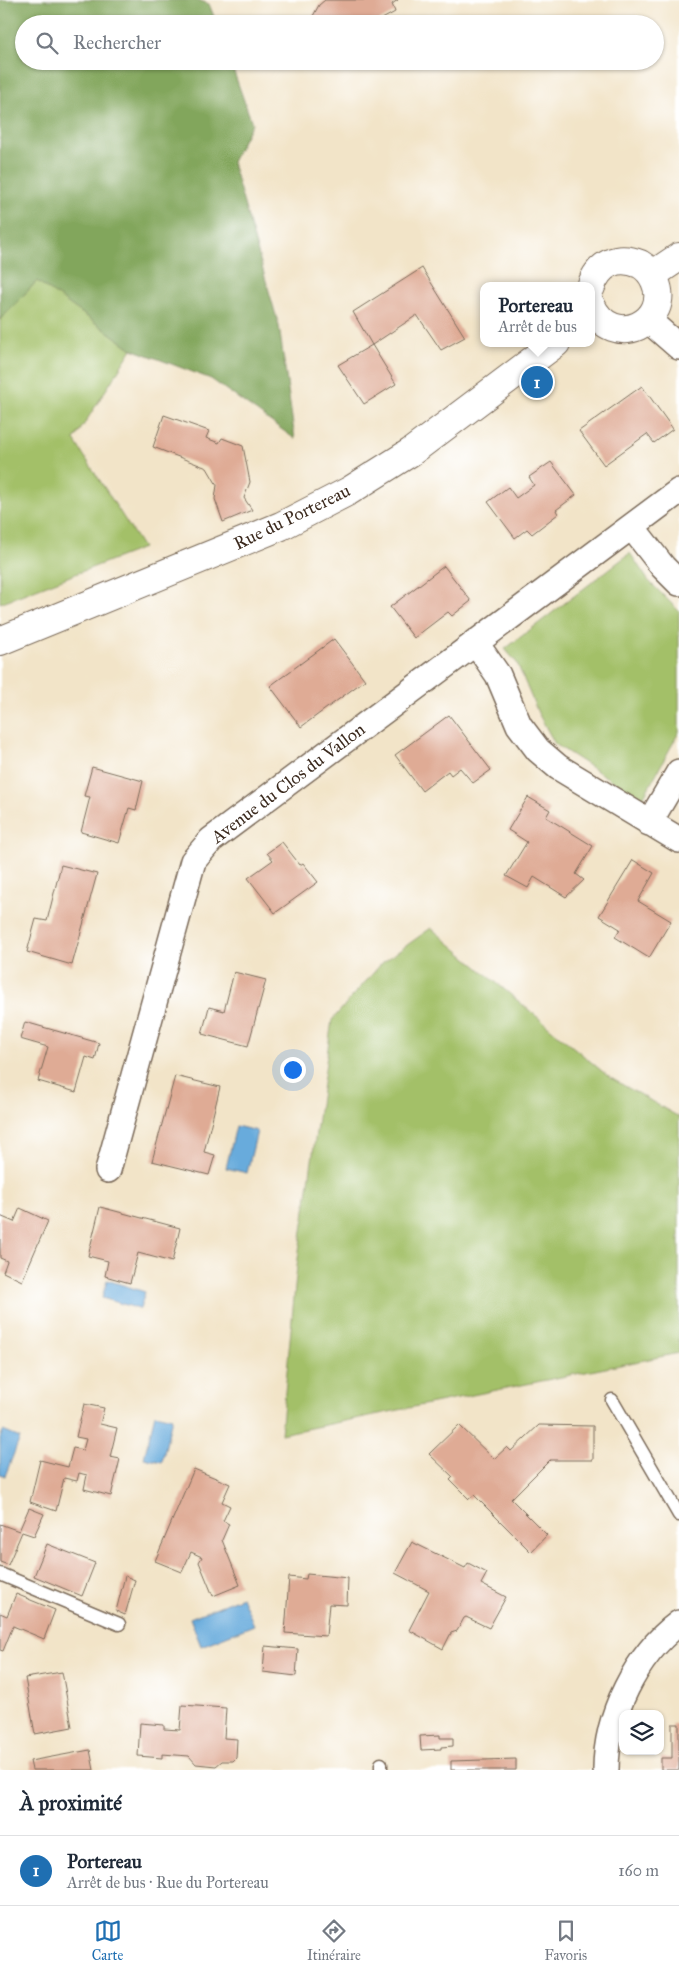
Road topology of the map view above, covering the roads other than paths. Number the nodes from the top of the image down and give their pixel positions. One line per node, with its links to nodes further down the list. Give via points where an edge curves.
1 (679, 257): 2 (street)
2 (652, 275): 3 (street, via 633,261 621,260 600,270); 5 (street, via 657,284 658,303)
3 (592, 282)
4 (595, 315): 5 (street, via 603,323 626,330)
5 (648, 320): 7 (street)
6 (551, 347): 11 (street, Rue du Portereau, via 412,452 349,491 282,526)
7 (679, 347)
8 (679, 491): 9 (street, Avenue du Clos du Vallon)
9 (632, 527): 10 (street); 12 (street, Avenue du Clos du Vallon)
10 (679, 582)
11 (0, 641)
12 (475, 642): 14 (street, via 498,675 519,725 538,750 558,767); 16 (street, Avenue du Clos du Vallon, via 211,840 192,861)
13 (679, 772): 14 (street)
14 (649, 823): 15 (street)
15 (679, 840)
16 (108, 1170)
17 (612, 1400): 18 (lane)
18 (679, 1515)
19 (0, 1574): 21 (lane)
20 (679, 1623): 22 (street, via 637,1666 618,1707 606,1755)
21 (119, 1624)
22 (606, 1770)

